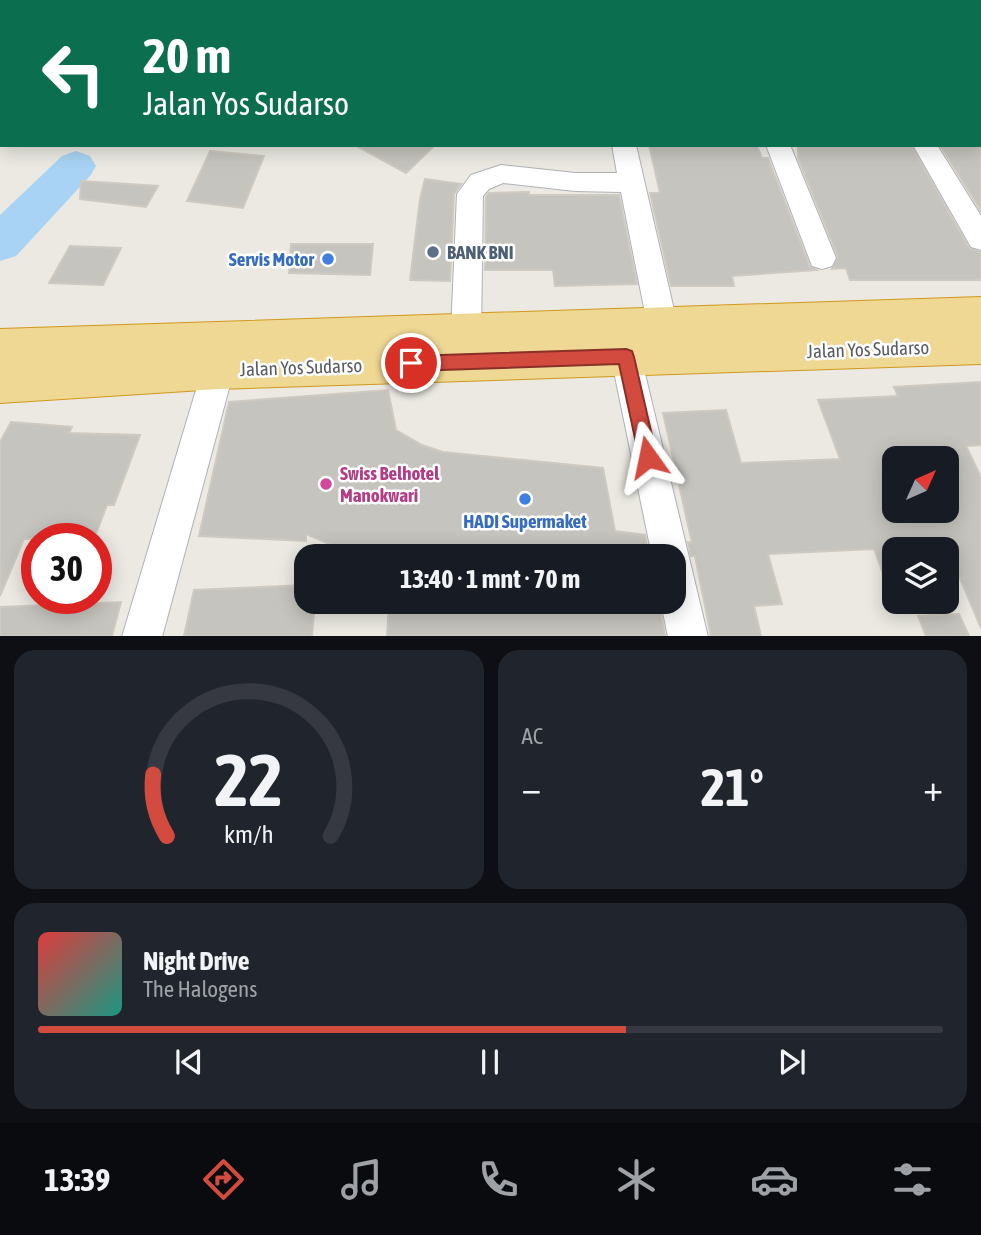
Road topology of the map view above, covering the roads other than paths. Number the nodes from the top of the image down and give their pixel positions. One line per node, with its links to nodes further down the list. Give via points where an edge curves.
1 (624, 147): 4 (street)
2 (779, 147): 6 (street)
3 (926, 147): 5 (street)
4 (632, 183): 8 (street); 10 (street, via 575,183 501,174 480,182 470,194)
5 (981, 239)
6 (822, 258)
7 (981, 313): 9 (highway, Jalan Yos Sudarso)
8 (662, 323): 9 (highway, Jalan Yos Sudarso); 10 (highway, Jalan Yos Sudarso)
9 (918, 331): 12 (highway, Jalan Yos Sudarso); 13 (highway, Jalan Yos Sudarso)
10 (466, 332): 11 (highway, Jalan Yos Sudarso)
11 (0, 346)
12 (981, 346)
13 (626, 357): 14 (highway, Jalan Yos Sudarso); 16 (street)
14 (218, 370): 15 (highway, Jalan Yos Sudarso); 18 (street)
15 (0, 384)
16 (668, 544)
17 (683, 614): 19 (street)
18 (142, 636)
19 (688, 636)

